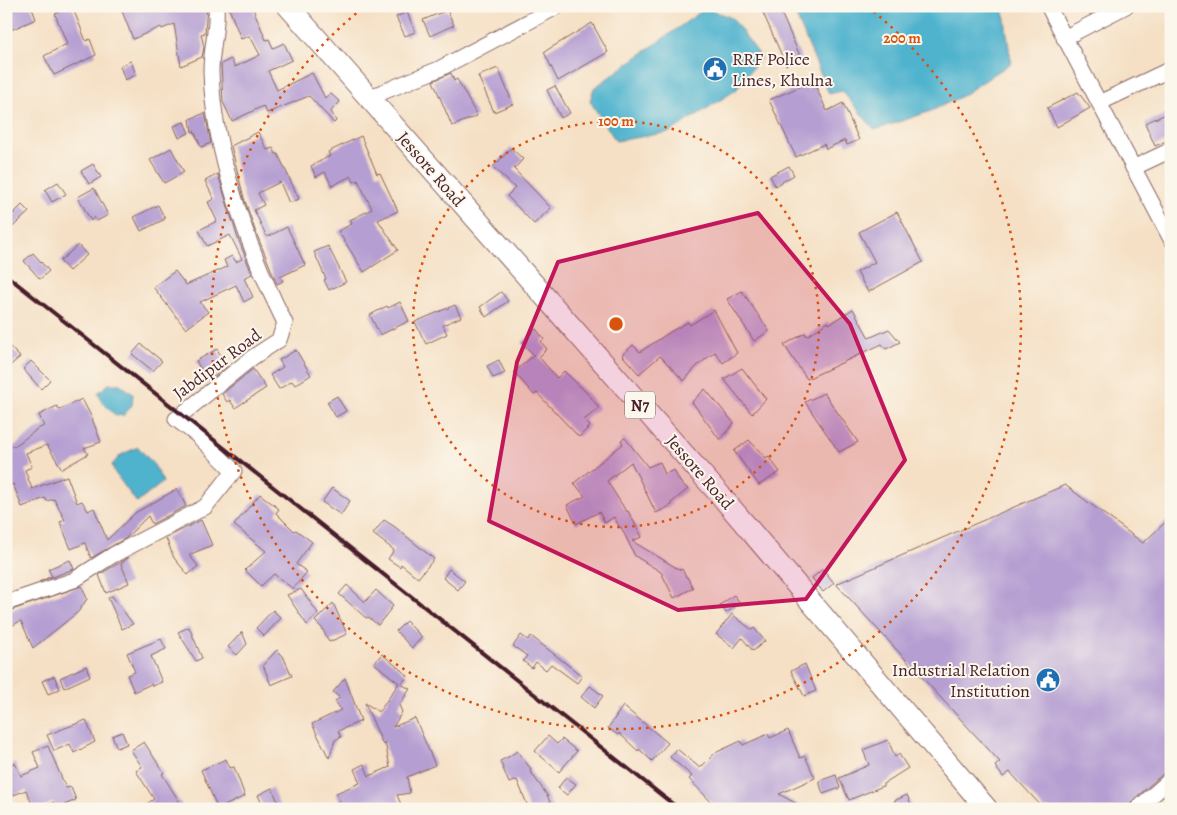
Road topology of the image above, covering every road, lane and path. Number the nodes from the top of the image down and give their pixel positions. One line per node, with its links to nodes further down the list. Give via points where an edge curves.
1 (216, 6): 13 (street, Jabdipur Road, via 211,70 215,114 228,173 254,255 285,323 279,340 176,419 234,471 205,507 74,580)
2 (288, 6): 8 (highway, Jessore Road / N7)
3 (558, 6): 8 (street, via 439,69)
4 (1048, 6): 6 (street)
5 (1126, 6): 6 (street)
6 (1064, 38): 9 (street)
7 (1171, 68): 9 (street)
8 (368, 98): 15 (highway, Jessore Road / N7, via 721,496)
9 (1099, 103): 11 (street)
10 (1171, 150): 11 (street)
11 (1133, 168): 12 (street)
12 (1170, 238)
13 (6, 603)
14 (1171, 779): 16 (street)
15 (987, 809)
16 (1137, 809)

